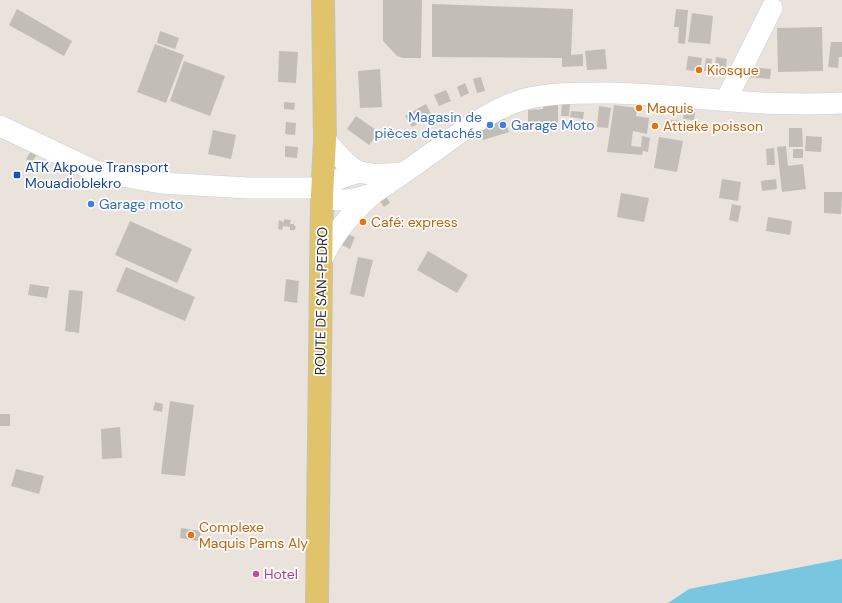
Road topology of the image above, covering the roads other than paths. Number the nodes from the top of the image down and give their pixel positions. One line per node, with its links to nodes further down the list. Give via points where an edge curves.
1 (323, 0): 6 (main road, ROUTE DE SAN-PEDRO)
2 (772, 8): 3 (street)
3 (726, 100): 4 (street, via 763,104); 8 (street, via 640,94 589,93 539,96 505,106 473,124)
4 (842, 103)
5 (0, 126): 9 (street, via 95,171 162,183)
6 (325, 140): 7 (street); 9 (main road, ROUTE DE SAN-PEDRO)
7 (360, 172): 8 (street); 9 (street, via 340,177)
8 (401, 173): 10 (street)
9 (322, 191): 10 (street, via 329,200 337,201); 11 (main road, ROUTE DE SAN-PEDRO)
10 (374, 193): 11 (street, via 359,206 343,226 327,247)
11 (321, 262): 12 (main road, ROUTE DE SAN-PEDRO)
12 (317, 603)

